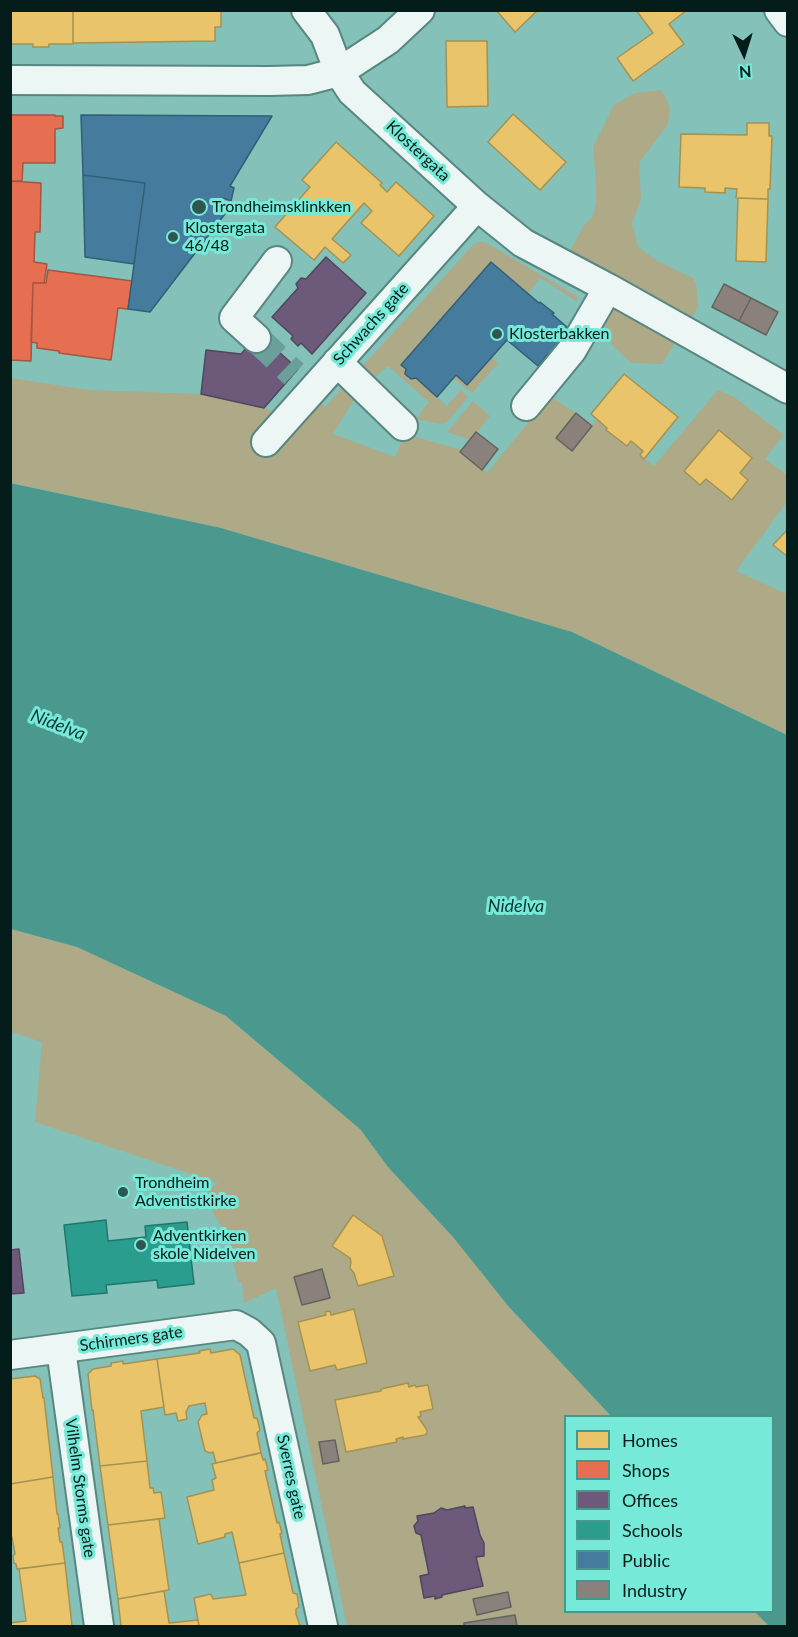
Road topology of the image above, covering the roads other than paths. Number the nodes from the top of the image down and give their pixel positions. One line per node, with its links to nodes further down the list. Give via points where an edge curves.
1 (306, 10): 5 (street, Klostergata, via 325,35)
2 (420, 10): 5 (street, via 388,40)
3 (779, 10): 4 (street)
4 (788, 22)
5 (339, 72): 6 (street, via 308,80 269,81); 7 (street, Klostergata, via 352,92)
6 (10, 80)
7 (477, 206): 9 (street, Klostergata, via 523,243); 11 (street, Schwachs gate)
8 (277, 261): 10 (street, via 234,318)
9 (608, 288): 12 (street, Klostergata); 13 (street, via 572,350)
10 (256, 338)
11 (336, 362): 14 (street); 15 (street, Schwachs gate, via 303,382)
12 (788, 389)
13 (526, 406)
14 (403, 426)
15 (266, 442)
16 (249, 1332): 17 (street, Schirmers gate, via 236,1325); 20 (street, Sverres gate, via 261,1342)
17 (60, 1349): 18 (street, Schirmers gate); 19 (street, Vilhelm Storms gate)
18 (10, 1355)
19 (99, 1626)
20 (323, 1626)

